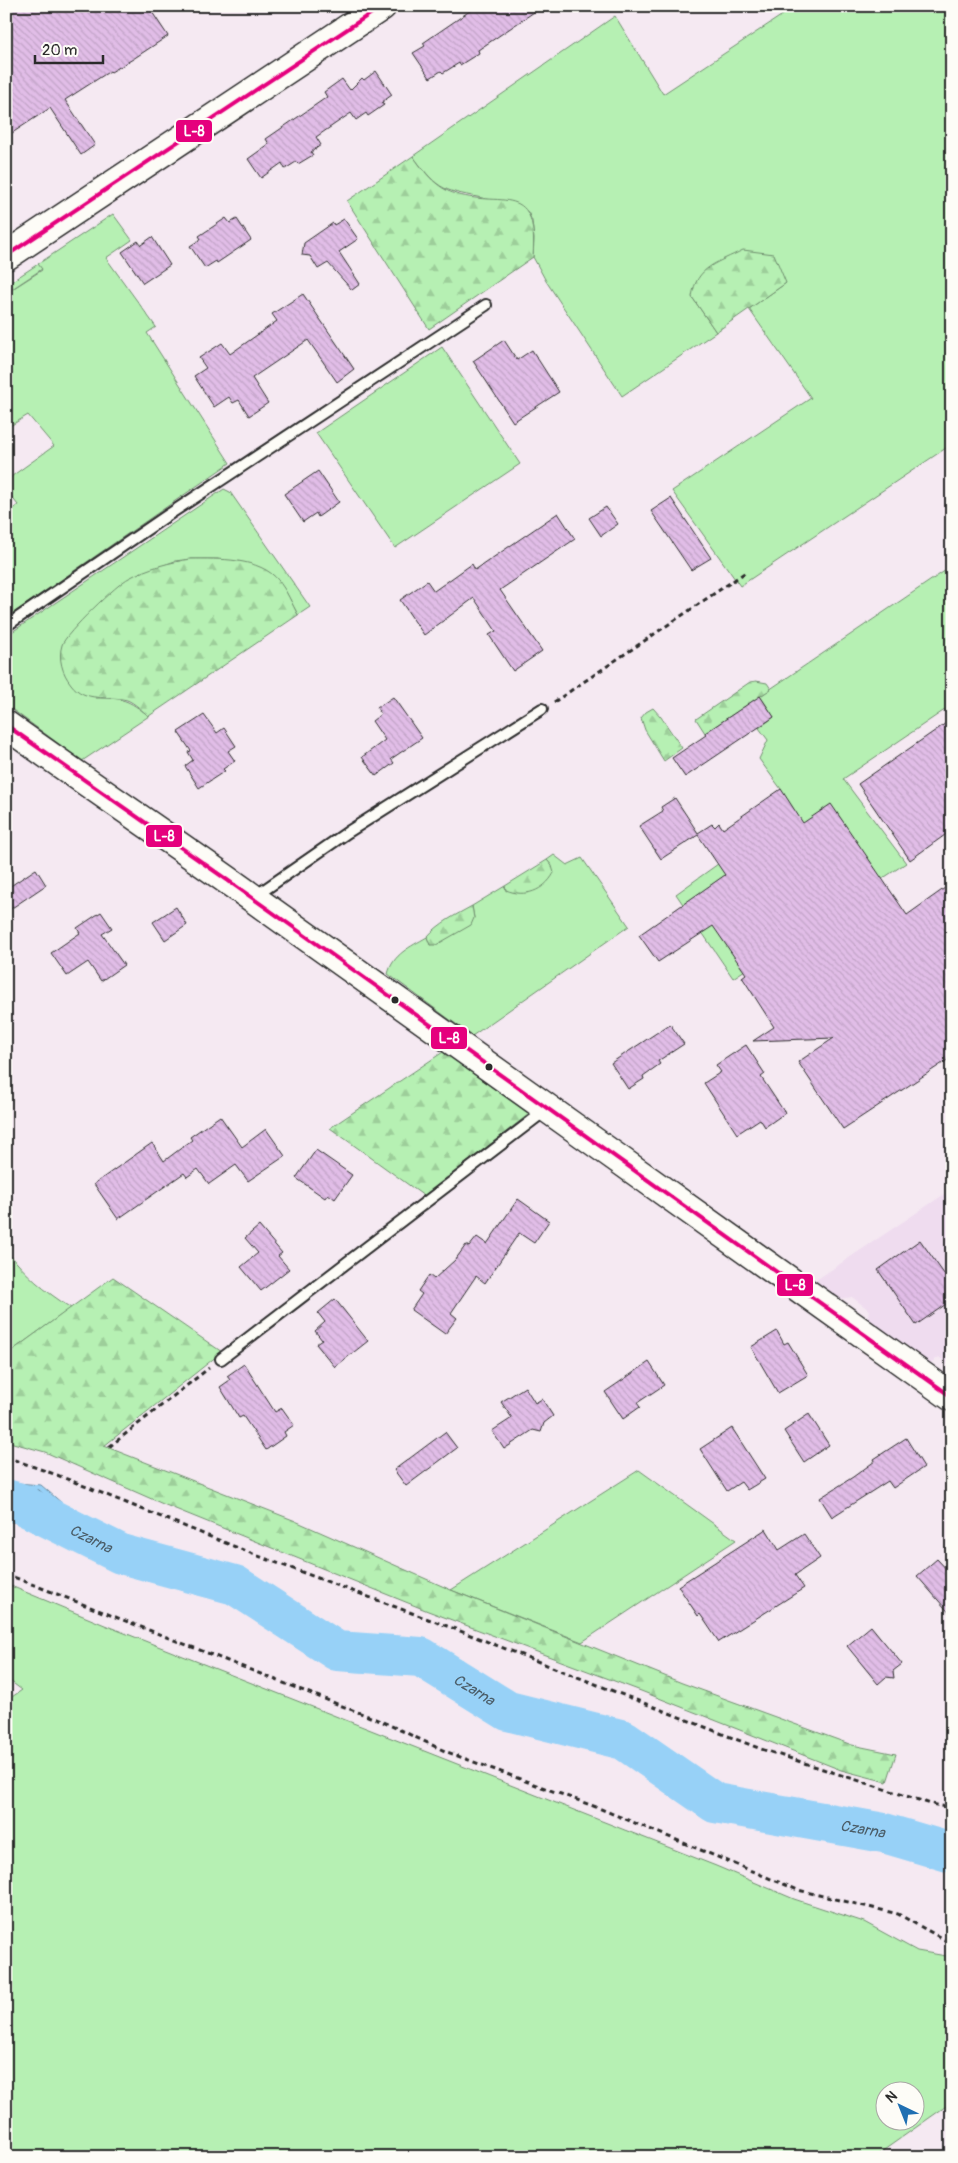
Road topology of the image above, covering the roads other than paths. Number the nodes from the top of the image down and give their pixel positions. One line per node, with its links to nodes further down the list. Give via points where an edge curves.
1 (382, 6): 2 (street)
2 (6, 256)
3 (486, 306): 4 (lane)
4 (6, 626)
5 (542, 709): 7 (lane, via 348,832)
6 (6, 725): 7 (street)
7 (253, 898): 8 (street)
8 (546, 1110): 9 (lane); 10 (street)
9 (221, 1359)
10 (952, 1397)

